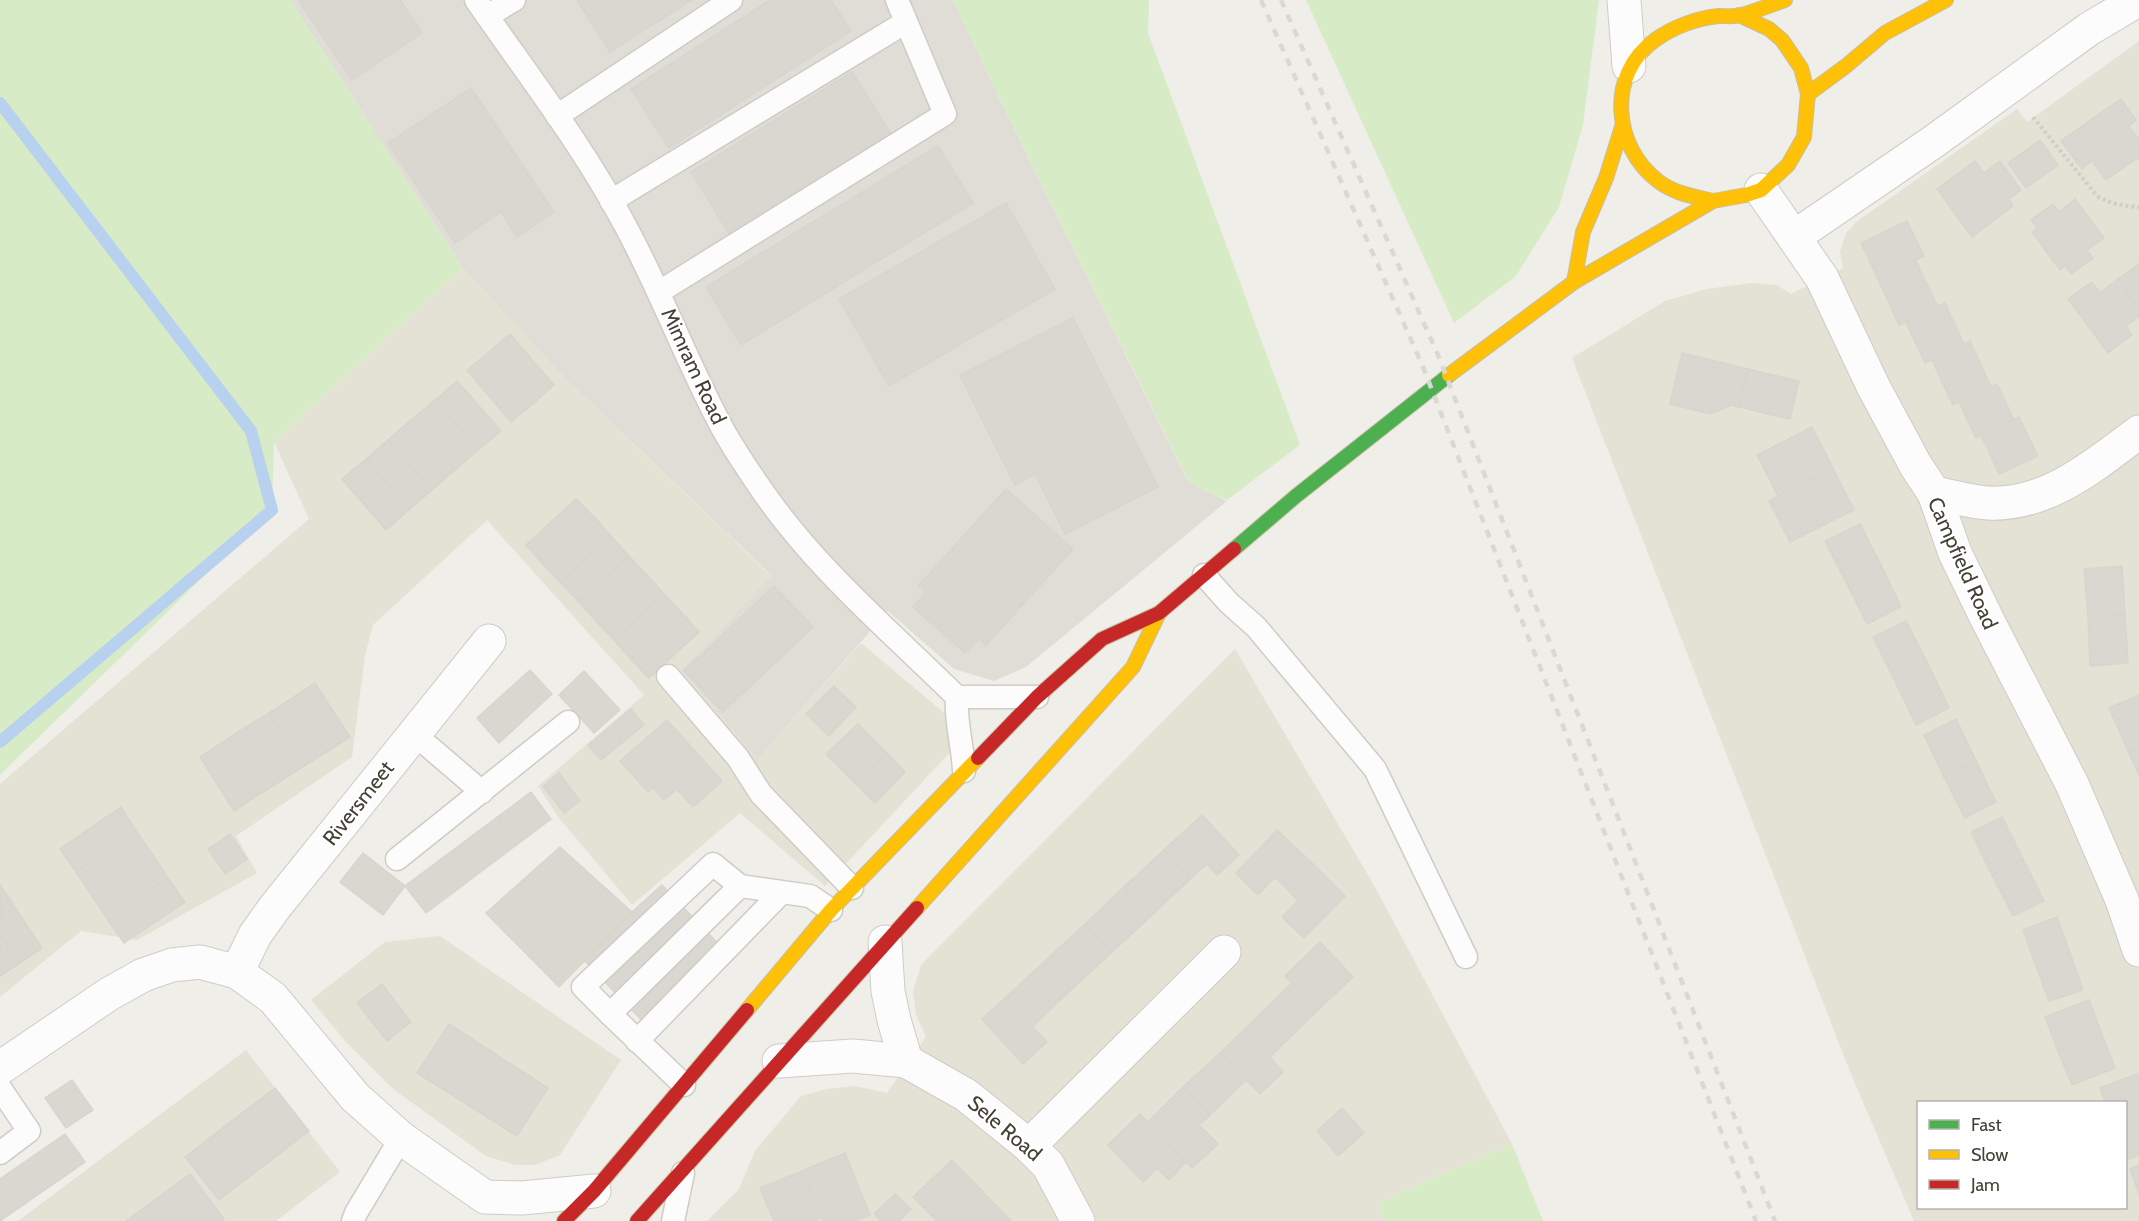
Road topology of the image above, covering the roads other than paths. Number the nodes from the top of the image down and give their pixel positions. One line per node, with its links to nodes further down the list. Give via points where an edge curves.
1 (514, 0): 8 (lane)
2 (731, 0): 13 (lane)
3 (897, 0): 10 (lane)
4 (1624, 0): 11 (street)
5 (1785, 0): 9 (highway)
6 (1946, 0): 12 (highway, via 1885,33)
7 (2138, 0): 18 (street, via 2089,29)
8 (481, 8): 13 (lane, Mimram Road)
9 (1716, 11): 11 (highway, via 1646,46); 12 (highway, via 1769,30 1782,40 1801,68)
10 (906, 22): 16 (lane); 20 (lane, via 945,114)
11 (1629, 66): 14 (highway, via 1621,94)
12 (1808, 94): 15 (highway, via 1804,136 1788,165)
13 (556, 116): 16 (lane, Mimram Road)
14 (1622, 127): 17 (highway, via 1635,157 1649,174 1676,193); 19 (highway, via 1583,232)
15 (1761, 190): 17 (highway); 18 (street, Campfield Road)
16 (611, 201): 20 (lane, Mimram Road)
17 (1713, 201): 19 (highway)
18 (1794, 237): 22 (street, Campfield Road, via 1822,278 1873,386)
19 (1574, 282): 23 (highway, via 1450,373)
20 (659, 292): 27 (lane, Mimram Road, via 718,421 767,498 809,552 868,614)
21 (2139, 432): 22 (street, via 2090,469 2043,493 1988,503)
22 (1934, 493): 37 (street, Campfield Road, via 1955,553 1988,621)
23 (1204, 575): 24 (highway); 42 (lane, via 1256,627 1375,769)
24 (1159, 613): 28 (highway, via 1102,639); 39 (highway, via 1133,667)
25 (489, 641): 30 (street, Riversmeet)
26 (668, 676): 35 (lane, via 738,758 761,794)
27 (957, 697): 28 (lane); 31 (lane)
28 (1037, 697): 31 (highway)
29 (568, 722): 32 (lane)
30 (413, 733): 32 (lane); 43 (street, Riversmeet, via 275,907 255,935)
31 (964, 771): 35 (highway)
32 (482, 792): 33 (lane)
33 (397, 859)
34 (740, 886): 36 (lane); 44 (lane); 44 (lane, via 713,864 583,987)
35 (852, 888): 38 (highway)
36 (781, 893): 38 (lane, via 810,896); 45 (lane)
37 (2131, 897): 40 (street, Campfield Road)
38 (831, 910): 49 (highway)
39 (885, 942): 46 (highway); 47 (street, via 888,991)
40 (2139, 950)
41 (1224, 951): 52 (street)
42 (1466, 957)
43 (237, 972): 48 (street, via 200,962 172,965 143,975); 51 (street, via 273,998 355,1097)
44 (610, 1014): 45 (lane)
45 (638, 1041): 49 (lane)
46 (779, 1061): 47 (street, Sele Road, via 853,1056); 54 (highway)
47 (906, 1061): 52 (street, Sele Road, via 966,1095)
48 (0, 1068)
49 (684, 1085): 55 (highway)
50 (0, 1088): 53 (lane, via 29,1131)
51 (401, 1138): 56 (street); 57 (lane)
52 (1029, 1146): 61 (street, Sele Road, via 1048,1165)
53 (0, 1153)
54 (684, 1168): 59 (highway); 60 (lane)
55 (594, 1191): 56 (street, via 522,1198); 58 (highway)
56 (489, 1209)
57 (353, 1221)
58 (564, 1221)
59 (637, 1221)
60 (673, 1221)
61 (1078, 1221)

